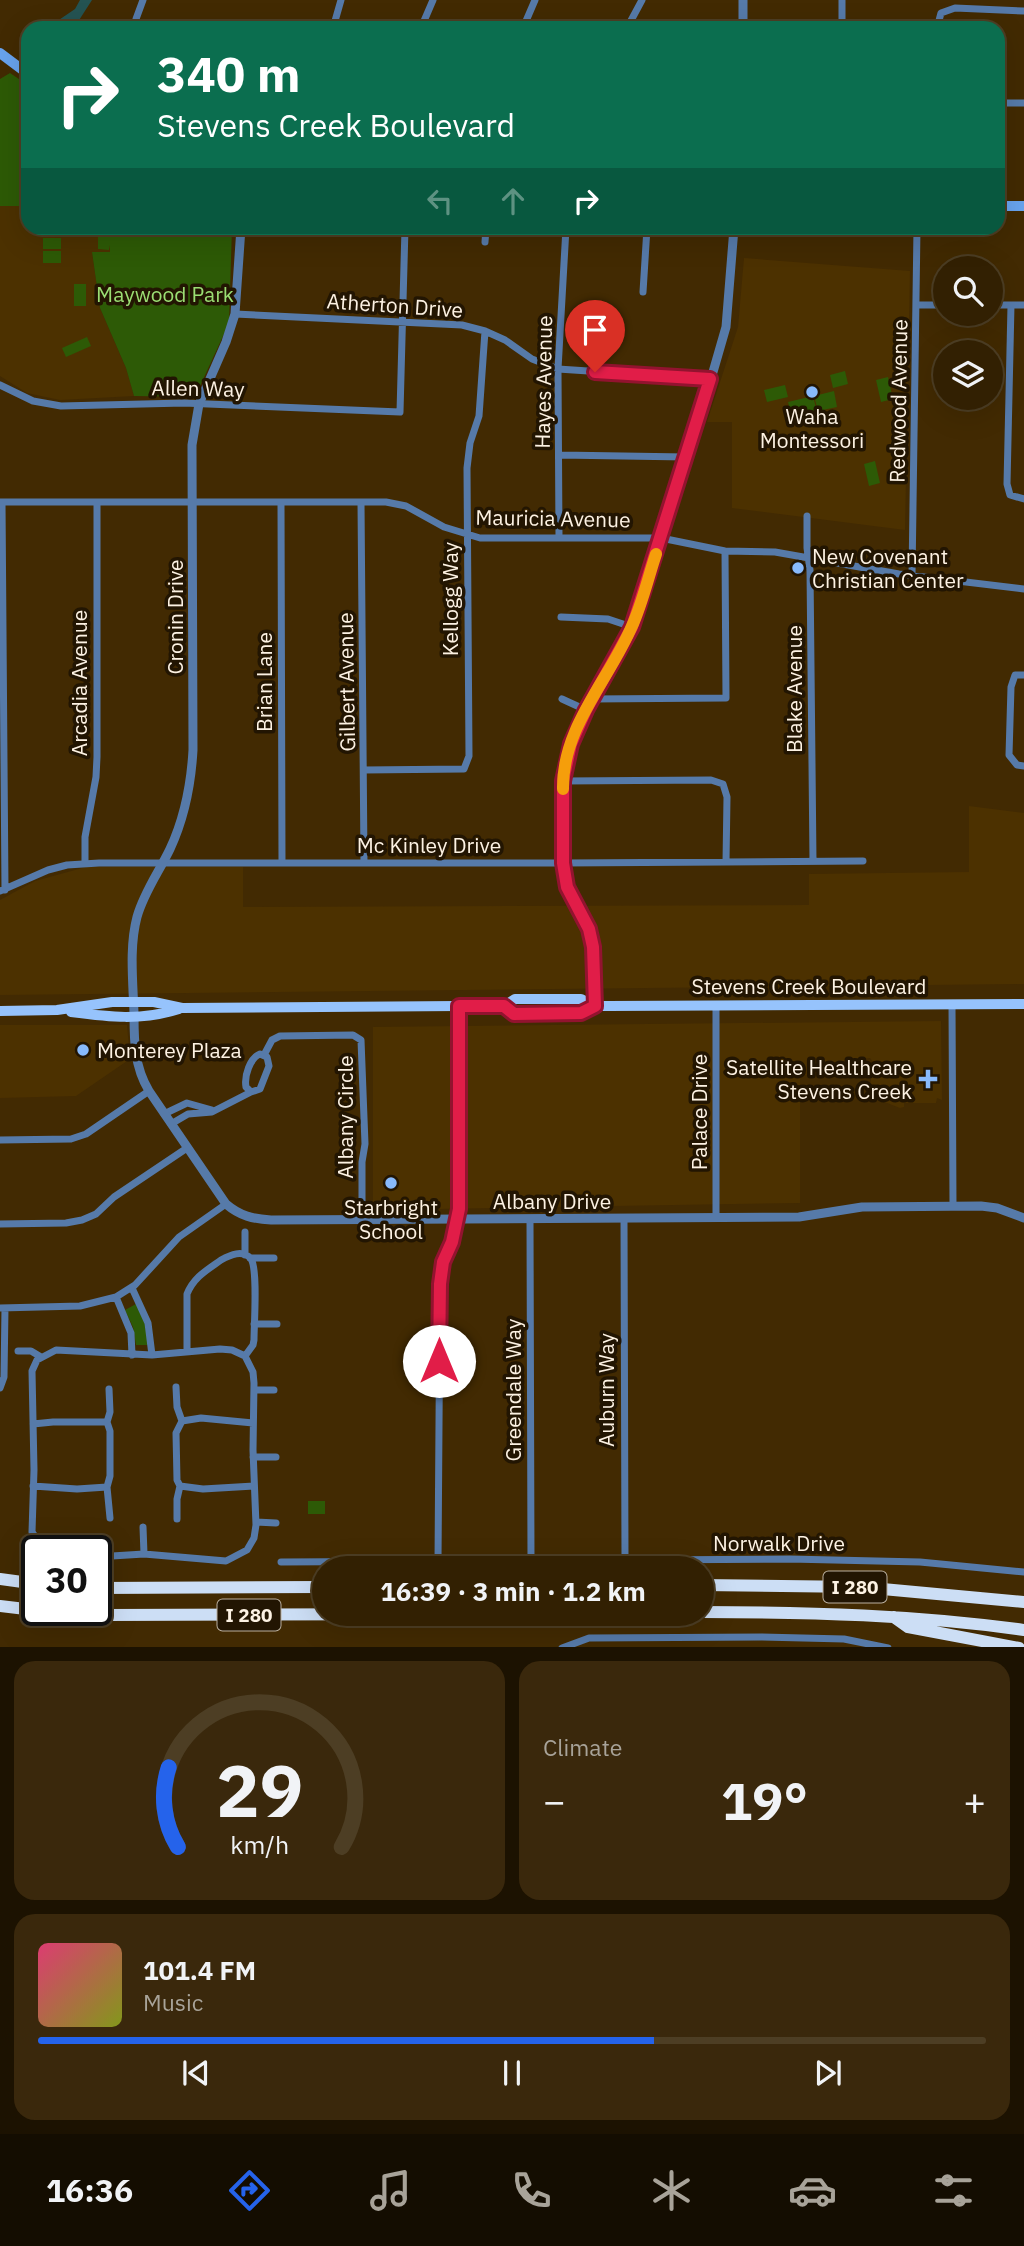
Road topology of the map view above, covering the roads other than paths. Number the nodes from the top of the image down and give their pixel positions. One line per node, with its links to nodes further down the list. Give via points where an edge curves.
1 (143, 0): 9 (street)
2 (341, 0): 10 (street)
3 (433, 0): 11 (street)
4 (535, 0): 12 (street)
5 (642, 0): 13 (street)
6 (743, 0): 14 (street)
7 (842, 0): 15 (street)
8 (1024, 11): 16 (street, via 955,8 941,13)
9 (136, 21)
10 (335, 21)
11 (424, 21)
12 (526, 21)
13 (631, 21)
14 (743, 21)
15 (842, 21)
16 (939, 21)
17 (0, 53): 18 (main road)
18 (21, 69)
19 (1005, 103): 20 (street)
20 (1024, 103)
21 (1005, 206): 22 (main road)
22 (1024, 206)
23 (241, 235): 37 (street, Cronin Drive)
24 (405, 235): 38 (street)
25 (486, 235): 30 (street)
26 (566, 235): 40 (street, Hayes Avenue)
27 (647, 235): 31 (street)
28 (733, 235): 41 (street, via 726,327)
29 (917, 235): 32 (street, Redwood Avenue)
30 (485, 242)
31 (643, 292)
32 (917, 305): 33 (street); 58 (street, Redwood Avenue)
33 (933, 305)
34 (1003, 305): 35 (street)
35 (1011, 305): 36 (street); 46 (street, via 1007,484 1010,495)
36 (1024, 305)
37 (235, 314): 38 (street, Atherton Drive); 43 (street, Cronin Drive)
38 (403, 321): 39 (street, Atherton Drive); 43 (street, Allen Way, via 400,412)
39 (485, 331): 40 (street, Atherton Drive); 53 (street, Kellogg Way, via 479,416 467,468)
40 (558, 369): 41 (street, Atherton Drive); 44 (street, Hayes Avenue)
41 (710, 379): 45 (street)
42 (0, 384): 43 (street, Allen Way, via 33,401 61,406)
43 (199, 404): 49 (street, Cronin Drive, via 192,444)
44 (560, 455): 45 (street); 54 (street, Hayes Avenue)
45 (686, 457): 55 (street)
46 (1024, 499)
47 (1, 502): 48 (street, Mauricia Avenue); 77 (street)
48 (97, 502): 49 (street, Mauricia Avenue); 74 (street, Arcadia Avenue, via 96,777)
49 (191, 502): 50 (street, Mauricia Avenue); 75 (street, Cronin Drive, via 191,783)
50 (281, 502): 51 (street, Mauricia Avenue); 69 (street, Brian Lane)
51 (361, 502): 53 (street, Mauricia Avenue, via 406,506); 67 (street, Gilbert Avenue)
52 (807, 516): 57 (street, Blake Avenue)
53 (467, 534): 54 (street, Mauricia Avenue, via 480,538); 67 (street, Kellogg Way, via 469,756 464,769)
54 (559, 537): 55 (street, Mauricia Avenue)
55 (661, 538): 56 (street, Mauricia Avenue); 61 (street)
56 (725, 551): 57 (street, Mauricia Avenue); 64 (street, via 726,698)
57 (810, 558): 58 (street, Mauricia Avenue); 70 (street, Blake Avenue)
58 (912, 575): 59 (street, Mauricia Avenue)
59 (1024, 589)
60 (561, 617): 61 (street, via 608,619)
61 (632, 627): 64 (street)
62 (1020, 675): 66 (street, via 1011,687 1009,755)
63 (562, 699): 65 (street)
64 (590, 699): 65 (street)
65 (586, 710): 68 (street, via 571,744)
66 (1024, 766)
67 (364, 770): 72 (street, Gilbert Avenue)
68 (563, 781): 73 (street, via 712,780 723,784); 76 (street)
69 (282, 861): 72 (street, Mc Kinley Drive); 75 (street, Mc Kinley Drive)
70 (813, 861): 71 (street, Mc Kinley Drive); 73 (street, Mc Kinley Drive)
71 (863, 861)
72 (364, 862): 76 (street, Mc Kinley Drive)
73 (726, 862): 76 (street, Mc Kinley Drive)
74 (85, 863): 75 (street, Mc Kinley Drive); 77 (street, Mc Kinley Drive, via 48,870)
75 (162, 863): 78 (street, Cronin Drive, via 146,891 134,930)
76 (563, 863): 82 (street, via 567,887 589,929)
77 (2, 890)
78 (133, 1002): 84 (main road, Stevens Creek Boulevard); 85 (main road, Stevens Creek Boulevard); 87 (street)
79 (951, 1004): 80 (main road, Stevens Creek Boulevard); 83 (main road, Stevens Creek Boulevard); 97 (street)
80 (1024, 1004)
81 (459, 1006): 82 (main road, Stevens Creek Boulevard, via 504,1006 514,1014 581,1013); 84 (main road, Stevens Creek Boulevard); 102 (street)
82 (595, 1006): 83 (main road, Stevens Creek Boulevard)
83 (716, 1006): 98 (street, Palace Drive)
84 (182, 1008): 87 (main road, Stevens Creek Boulevard, via 155,1017)
85 (57, 1010): 86 (main road, Stevens Creek Boulevard); 87 (main road, Stevens Creek Boulevard)
86 (0, 1011)
87 (134, 1017): 89 (street, via 137,1065)
88 (264, 1055): 90 (street, via 270,1063 266,1076 260,1089); 90 (street, Albany Circle, via 252,1060 245,1084); 101 (street, Albany Circle, via 272,1040 281,1036 353,1035 361,1040 365,1121)
89 (149, 1091): 92 (street); 94 (street, via 86,1134 71,1139)
90 (251, 1092): 91 (street, via 208,1113)
91 (198, 1109): 92 (street, via 192,1103 178,1105); 93 (street)
92 (164, 1114): 93 (street)
93 (171, 1124): 95 (street)
94 (0, 1140)
95 (187, 1148): 96 (street); 104 (street, via 82,1220)
96 (226, 1205): 101 (street, Albany Drive, via 257,1219); 108 (street, via 179,1237)
97 (953, 1206): 98 (street, Albany Drive); 100 (street, Albany Drive, via 997,1208)
98 (716, 1217): 99 (street, Albany Drive)
99 (624, 1218): 103 (street, Albany Drive); 144 (street, Auburn Way)
100 (1024, 1218)
101 (362, 1219): 102 (street, Albany Drive)
102 (457, 1219): 103 (street, Albany Drive); 142 (street, via 440,1287)
103 (530, 1219): 143 (street, Greendale Way)
104 (0, 1224)
105 (245, 1232): 106 (street)
106 (248, 1256): 107 (street); 111 (street, via 254,1272); 114 (street, via 228,1256 191,1285)
107 (274, 1258)
108 (132, 1288): 109 (street); 116 (street, via 148,1323)
109 (116, 1297): 110 (street, via 80,1306); 115 (street, via 131,1333)
110 (2, 1308): 120 (street, via 4,1377)
111 (254, 1324): 112 (street); 117 (street, via 253,1345)
112 (277, 1324)
113 (18, 1350): 118 (street, via 31,1350)
114 (187, 1352): 116 (street); 117 (street, via 232,1350)
115 (132, 1355): 116 (street); 118 (street, via 56,1350)
116 (152, 1355)
117 (245, 1356): 122 (street, via 253,1372)
118 (41, 1357): 127 (street, via 32,1371)
119 (176, 1387): 124 (street)
120 (0, 1388)
121 (109, 1389): 125 (street)
122 (254, 1390): 123 (street); 126 (street)
123 (274, 1390)
124 (182, 1421): 126 (street); 131 (street, via 176,1433)
125 (107, 1422): 127 (street); 133 (street)
126 (253, 1423): 128 (street)
127 (33, 1424): 130 (street)
128 (253, 1457): 129 (street); 132 (street)
129 (276, 1457)
130 (33, 1486): 133 (street); 139 (street)
131 (180, 1486): 132 (street); 135 (street)
132 (254, 1486): 136 (street)
133 (107, 1487): 134 (street)
134 (110, 1518)
135 (177, 1519)
136 (256, 1521): 137 (street); 140 (street, via 247,1550 226,1561)
137 (276, 1523)
138 (144, 1527): 140 (street)
139 (34, 1535)
140 (144, 1554): 141 (street)
141 (112, 1556)
142 (438, 1556)
143 (531, 1556)
144 (625, 1556)
145 (714, 1560): 148 (street, Norwalk Drive, via 920,1562)
146 (281, 1562): 147 (street, Norwalk Drive)
147 (312, 1562)
148 (1024, 1572)
149 (0, 1579): 150 (highway)
150 (21, 1582)
151 (714, 1585): 155 (highway, I 280, via 861,1587)
152 (312, 1587): 153 (highway, I 280)
153 (112, 1588)
154 (1024, 1593): 155 (highway)
155 (1007, 1599): 156 (highway, I 280)
156 (1024, 1602)
157 (0, 1606): 159 (highway, I 280, via 106,1615)
158 (714, 1612): 160 (highway, I 280)
159 (312, 1614)
160 (894, 1617): 161 (highway, I 280); 166 (highway, via 908,1627)
161 (1024, 1630)
162 (677, 1642): 163 (street, via 762,1637 844,1639); 164 (street, via 589,1638)
163 (853, 1644): 165 (street)
164 (562, 1647)
165 (888, 1647)
166 (1019, 1647)

